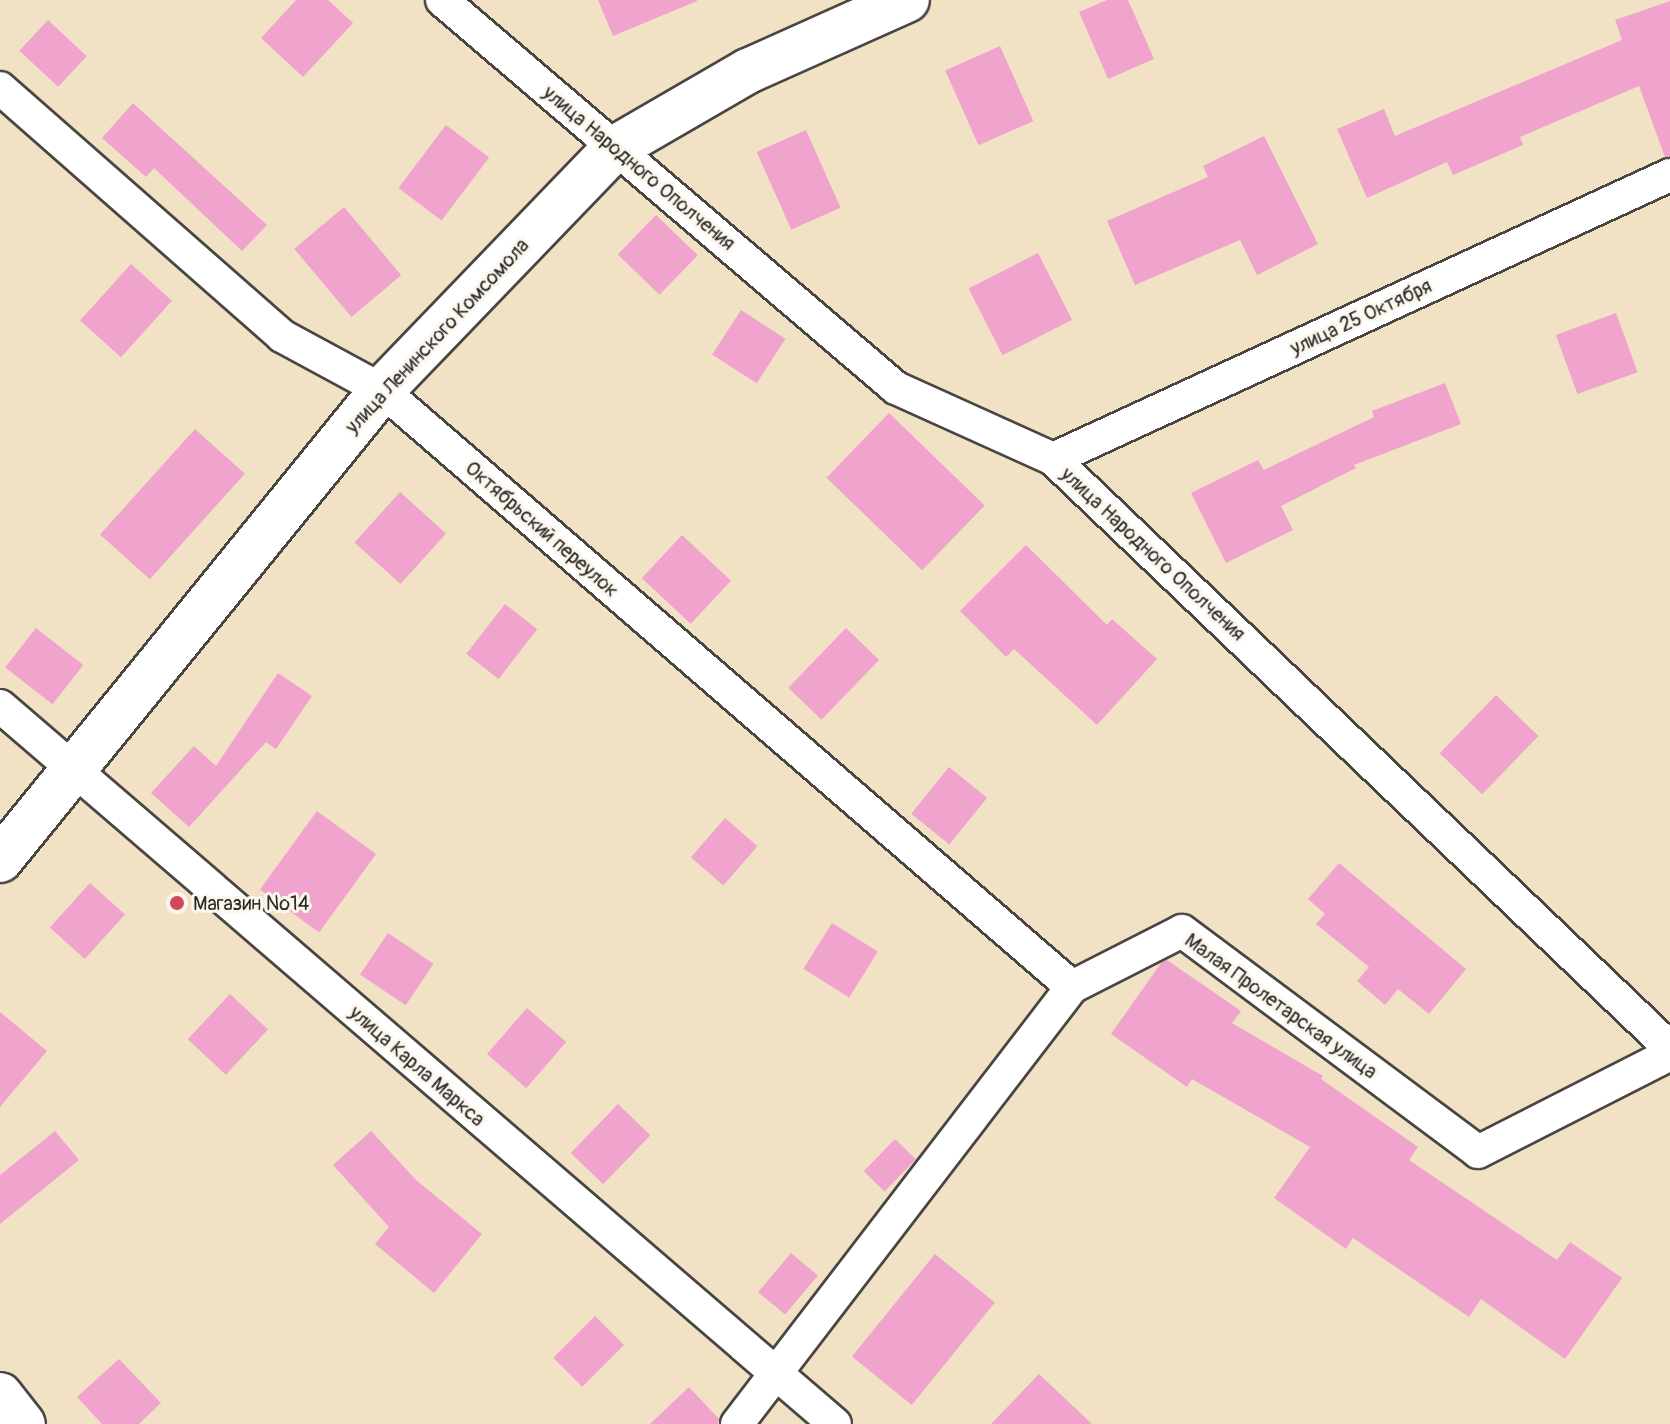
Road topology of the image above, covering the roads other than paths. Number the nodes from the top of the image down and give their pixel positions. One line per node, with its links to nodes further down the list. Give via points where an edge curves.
1 (442, 0): 4 (street, улица Народного Ополчения)
2 (907, 0): 4 (main road, улица Ленинского Комсомола, via 748,71)
3 (0, 88): 6 (street, Октябрьский переулок, via 282,336)
4 (615, 148): 6 (main road, улица Ленинского Комсомола); 7 (street, улица Народного Ополчения, via 896,388)
5 (1670, 175): 7 (street, улица 25 Октября)
6 (382, 390): 9 (main road, улица Ленинского Комсомола); 11 (street, Октябрьский переулок)
7 (1053, 459): 12 (street, улица Народного Ополчения)
8 (0, 706): 9 (street, улица Карла Маркса)
9 (72, 771): 10 (main road, улица Ленинского Комсомола); 13 (street, улица Карла Маркса)
10 (0, 860)
11 (1072, 987): 12 (street, Малая Пролетарская улица, via 1182,931 1478,1152); 13 (street, Малая Пролетарская улица)
12 (1670, 1051)
13 (778, 1374): 16 (street, Малая Пролетарская улица); 17 (street, улица Карла Маркса)
14 (0, 1395): 15 (main road)
15 (23, 1424)
16 (737, 1424)
17 (835, 1424)

